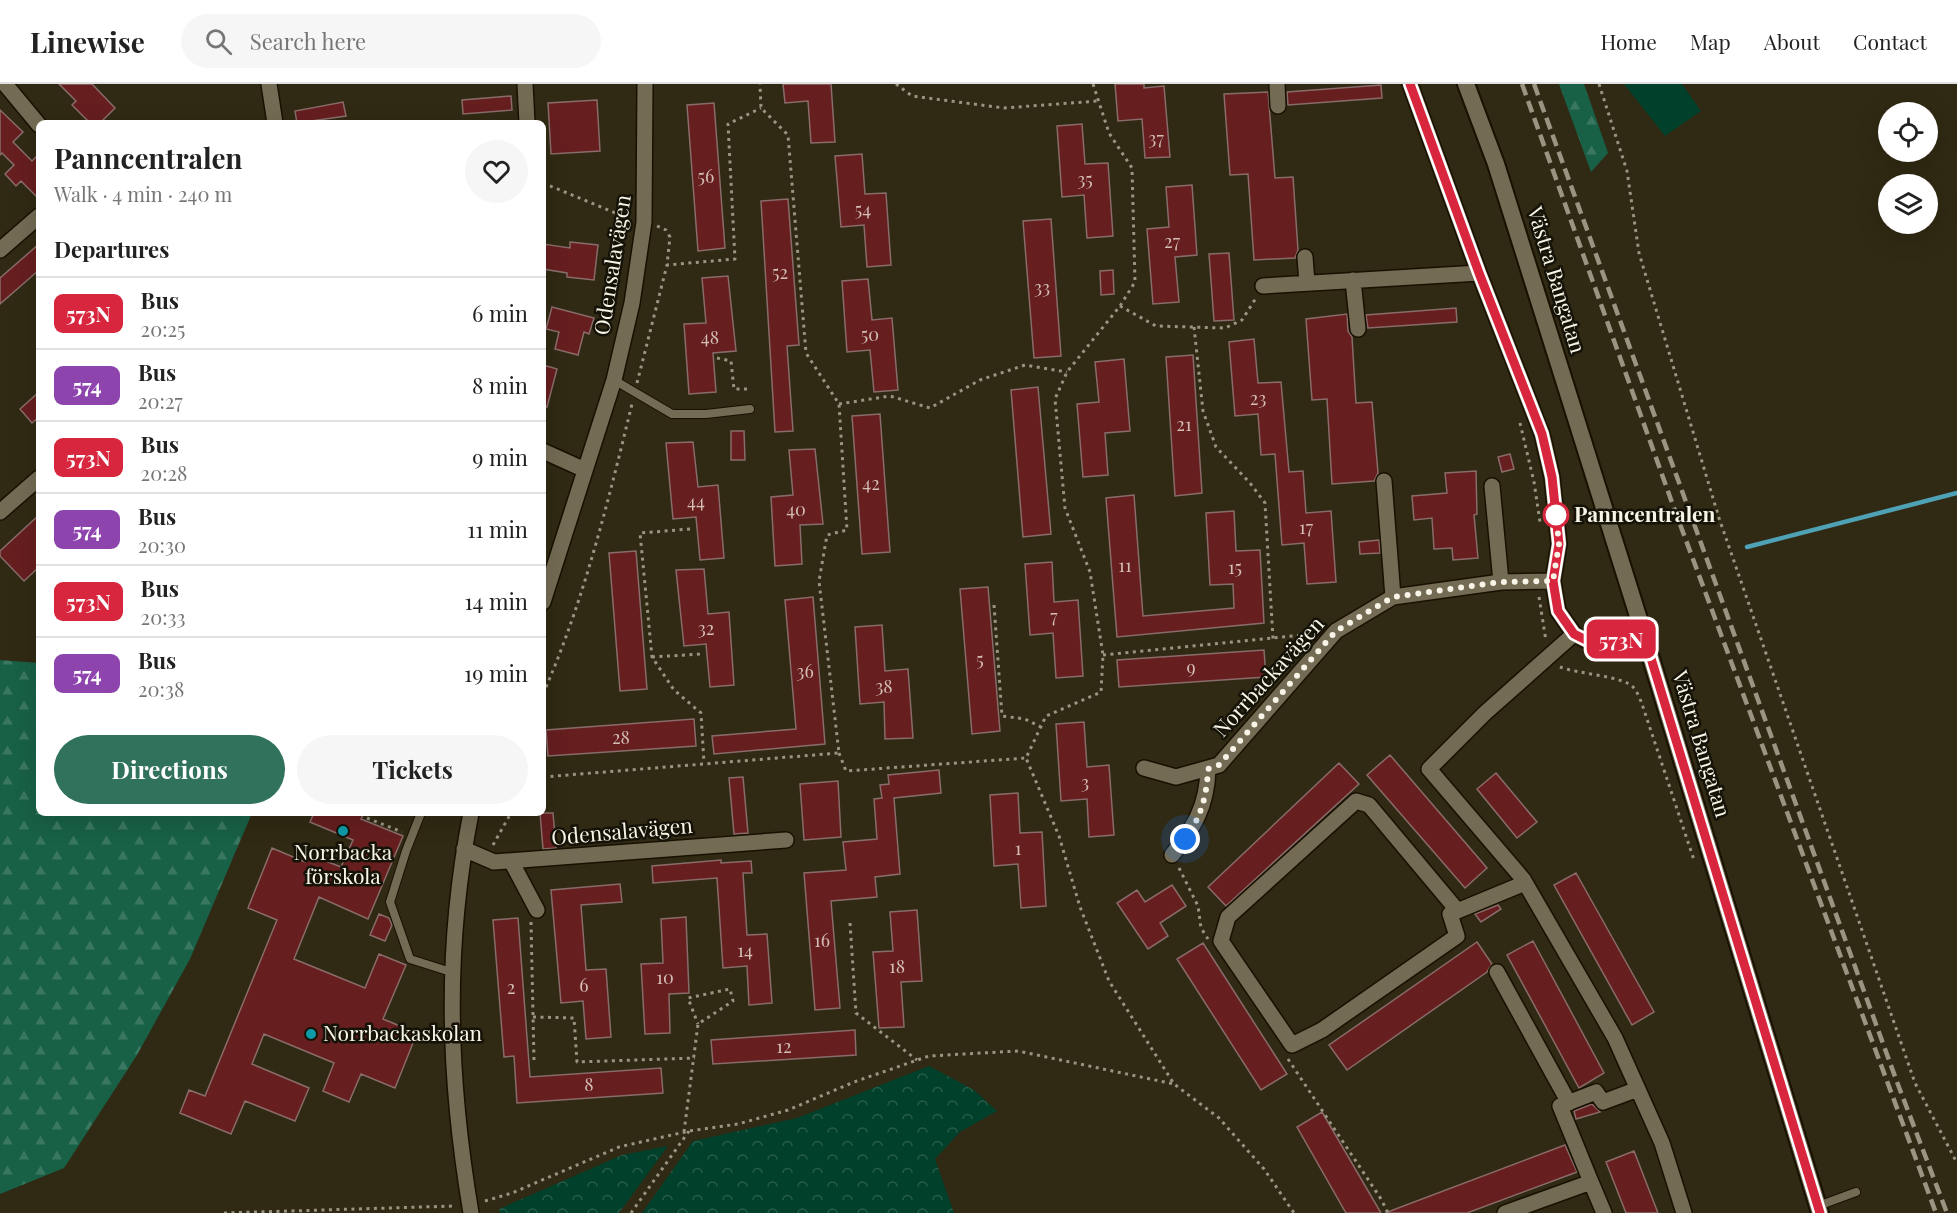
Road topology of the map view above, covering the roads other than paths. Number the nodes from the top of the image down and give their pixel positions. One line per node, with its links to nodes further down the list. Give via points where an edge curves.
1 (5, 84): 11 (street)
2 (269, 84): 9 (street)
3 (525, 84): 10 (street)
4 (645, 84): 20 (street, Odensalavägen, via 644,222 632,303)
5 (1277, 84): 8 (street)
6 (1410, 84): 15 (street)
7 (1466, 84): 32 (street, Västra Bangatan, via 1496,164)
8 (1278, 106)
9 (275, 120)
10 (527, 120)
11 (36, 122)
12 (36, 219): 13 (street)
13 (0, 250)
14 (1305, 257): 17 (street)
15 (1479, 273): 16 (street); 28 (street, via 1542,434 1552,477 1559,544)
16 (1353, 280): 17 (street); 19 (street)
17 (1307, 283): 18 (street)
18 (1263, 286)
19 (1358, 329)
20 (614, 380): 21 (lane, via 672,414); 23 (street, Odensalavägen)
21 (750, 409)
22 (546, 452): 23 (street)
23 (585, 470): 30 (street, Odensalavägen)
24 (36, 481): 27 (street)
25 (1384, 481): 31 (street)
26 (1492, 486): 29 (street)
27 (0, 512)
28 (1553, 581): 29 (street, Norrbackavägen); 33 (street, via 1558,611)
29 (1501, 582): 31 (street, Norrbackavägen)
30 (546, 593)
31 (1393, 597): 35 (street, Norrbackavägen, via 1336,631 1219,765)
32 (1643, 632): 33 (street, via 1594,644); 51 (street, Västra Bangatan)
33 (1574, 634): 42 (street, via 1429,769)
34 (1144, 768): 35 (street, Norrbackavägen, via 1176,777)
35 (1208, 769): 40 (street, via 1208,785 1197,822)
36 (420, 816): 45 (lane, via 390,902 410,959)
37 (470, 816): 39 (street)
38 (786, 840): 41 (street, Odensalavägen)
39 (464, 849): 41 (street, Odensalavägen, via 494,862); 45 (street)
40 (1172, 855)
41 (511, 861): 43 (street)
42 (1525, 883): 44 (street); 47 (street, via 1615,1038)
43 (534, 904)
44 (1457, 910): 44 (street, via 1450,914 1457,936 1322,1030 1292,1045 1221,941 1228,917 1356,801 1369,805)
45 (451, 972): 52 (street, via 458,1123)
46 (1497, 972): 48 (street)
47 (1638, 1089): 48 (street, via 1603,1102 1596,1092); 55 (street, via 1662,1143)
48 (1569, 1102): 49 (street, via 1560,1106)
49 (1591, 1182): 53 (street); 54 (street)
50 (1856, 1192): 51 (lane)
51 (1819, 1209)
52 (470, 1210)
53 (1505, 1213)
54 (1604, 1213)
55 (1684, 1213)

